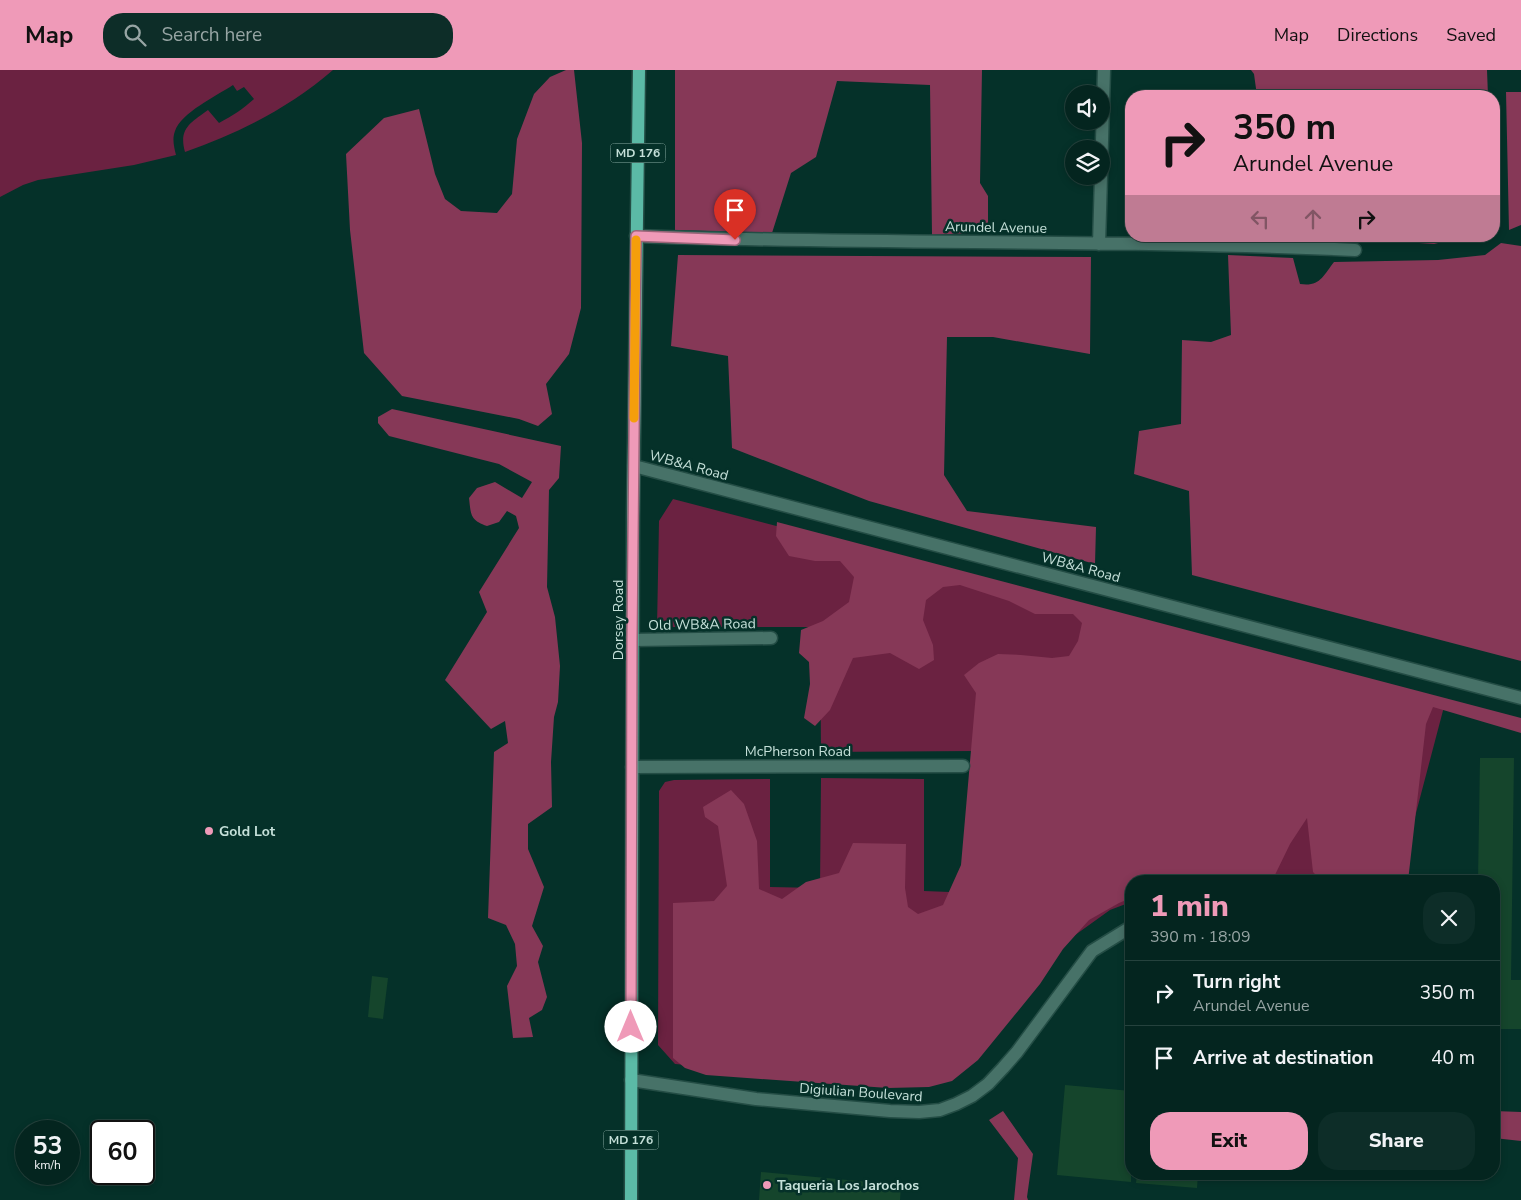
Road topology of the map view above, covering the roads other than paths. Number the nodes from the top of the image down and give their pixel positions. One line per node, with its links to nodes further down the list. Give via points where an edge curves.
1 (639, 70): 5 (main road, Dorsey Road / MD 176)
2 (1104, 70): 3 (street)
3 (1102, 140)
4 (1101, 185): 6 (street)
5 (636, 236): 6 (street, Arundel Avenue); 8 (main road, Dorsey Road / MD 176)
6 (1099, 244): 7 (street, Arundel Avenue)
7 (1355, 250)
8 (634, 466): 10 (main road, Dorsey Road / MD 176); 11 (street, WB&A Road)
9 (771, 638): 10 (street, Old WB&A Road)
10 (632, 640): 13 (main road, Dorsey Road / MD 176)
11 (1521, 698)
12 (963, 766): 13 (street, McPherson Road)
13 (632, 767): 15 (main road, Dorsey Road / MD 176)
14 (1125, 931): 15 (street, Digiulian Boulevard, via 1092,951 1017,1052 988,1084 972,1096 940,1110 890,1111 756,1099)
15 (631, 1080): 16 (main road, Dorsey Road / MD 176)
16 (631, 1200)

